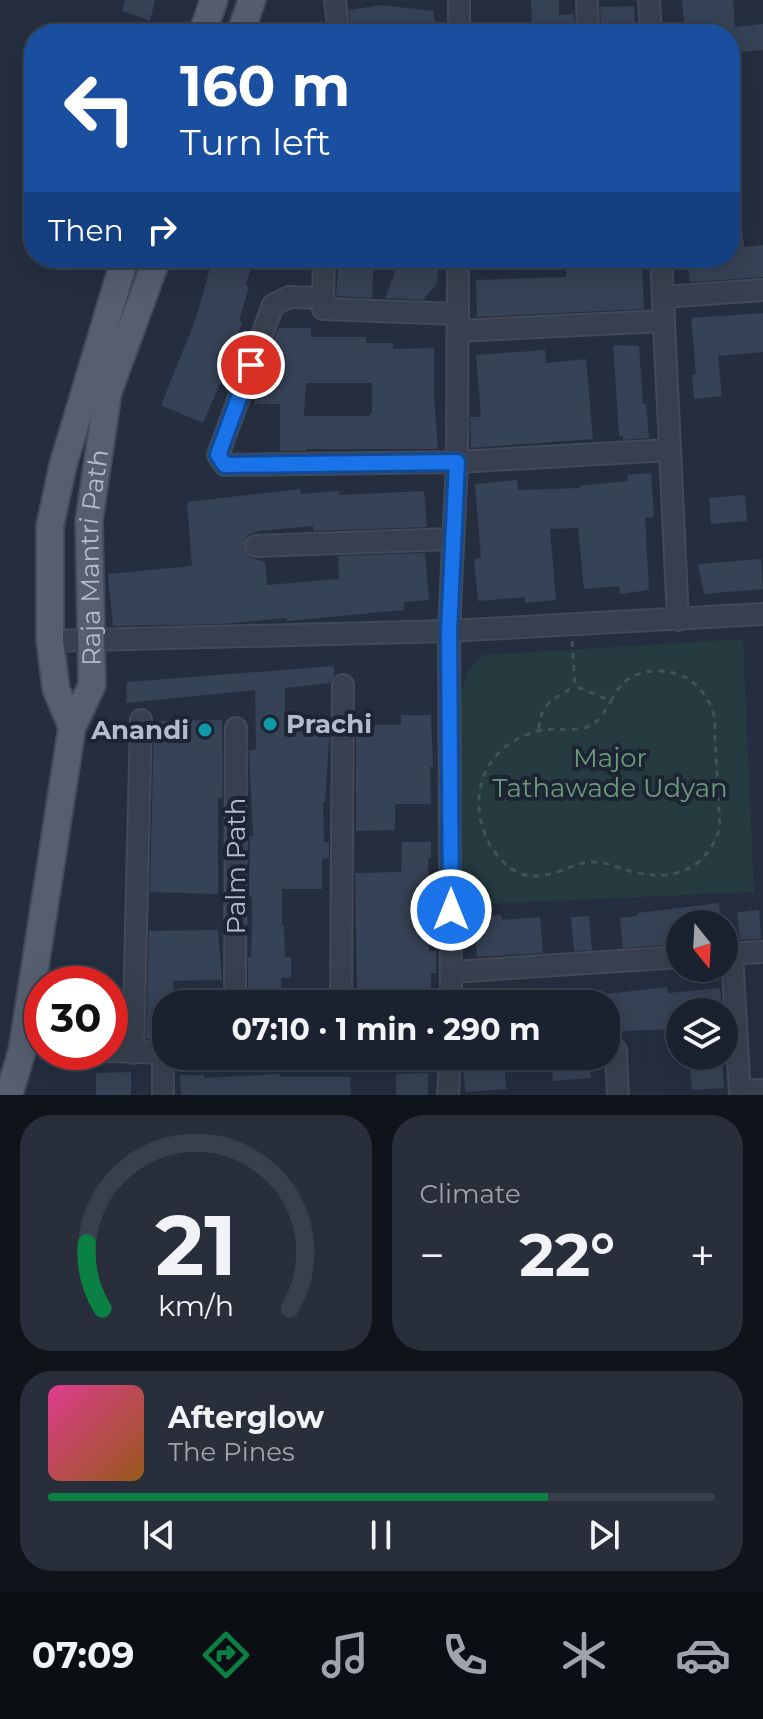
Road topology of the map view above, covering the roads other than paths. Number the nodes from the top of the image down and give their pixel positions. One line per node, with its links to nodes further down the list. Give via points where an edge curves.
1 (214, 0): 7 (main road)
2 (252, 0): 8 (main road)
3 (335, 0): 9 (street)
4 (459, 0): 10 (street)
5 (587, 0): 11 (street)
6 (649, 0): 12 (street)
7 (206, 24)
8 (244, 24)
9 (338, 24)
10 (459, 24)
11 (588, 24)
12 (650, 24)
13 (122, 268): 31 (main road, via 50,526)
14 (153, 268): 32 (main road, Raja Mantri Path, via 108,392 89,521)
15 (324, 268): 20 (street)
16 (458, 268): 21 (street)
17 (662, 268): 19 (street)
18 (763, 290): 19 (street)
19 (663, 297): 22 (street)
20 (323, 298): 21 (street, via 323,309 458,314); 25 (street, via 289,297 273,305 218,455 225,465)
21 (458, 303): 23 (street)
22 (664, 321): 23 (street); 24 (street)
23 (458, 331): 25 (street)
24 (669, 450): 25 (street); 29 (street)
25 (457, 462): 26 (street)
26 (453, 539): 27 (street); 30 (street)
27 (256, 546)
28 (763, 614): 29 (street)
29 (678, 620): 30 (street)
30 (449, 631): 32 (street); 40 (street)
31 (50, 641): 32 (street); 35 (main road, via 56,689)
32 (90, 641): 35 (main road, Raja Mantri Path, via 92,685)
33 (343, 685): 43 (street)
34 (141, 720): 46 (street)
35 (72, 727): 53 (main road, Raja Mantri Path, via 22,1051)
36 (236, 728): 42 (street, Palm Path)
37 (763, 952): 38 (street)
38 (738, 953)
39 (666, 958): 40 (street)
40 (452, 972): 44 (street)
41 (730, 982): 52 (street)
42 (235, 990)
43 (341, 990)
44 (451, 990)
45 (128, 1053): 46 (street)
46 (133, 1053): 47 (street)
47 (152, 1053)
48 (164, 1070): 54 (street)
49 (449, 1070): 55 (street)
50 (617, 1070): 56 (street)
51 (763, 1090): 52 (street)
52 (740, 1093)
53 (9, 1095)
54 (163, 1095)
55 (448, 1095)
56 (618, 1095)

